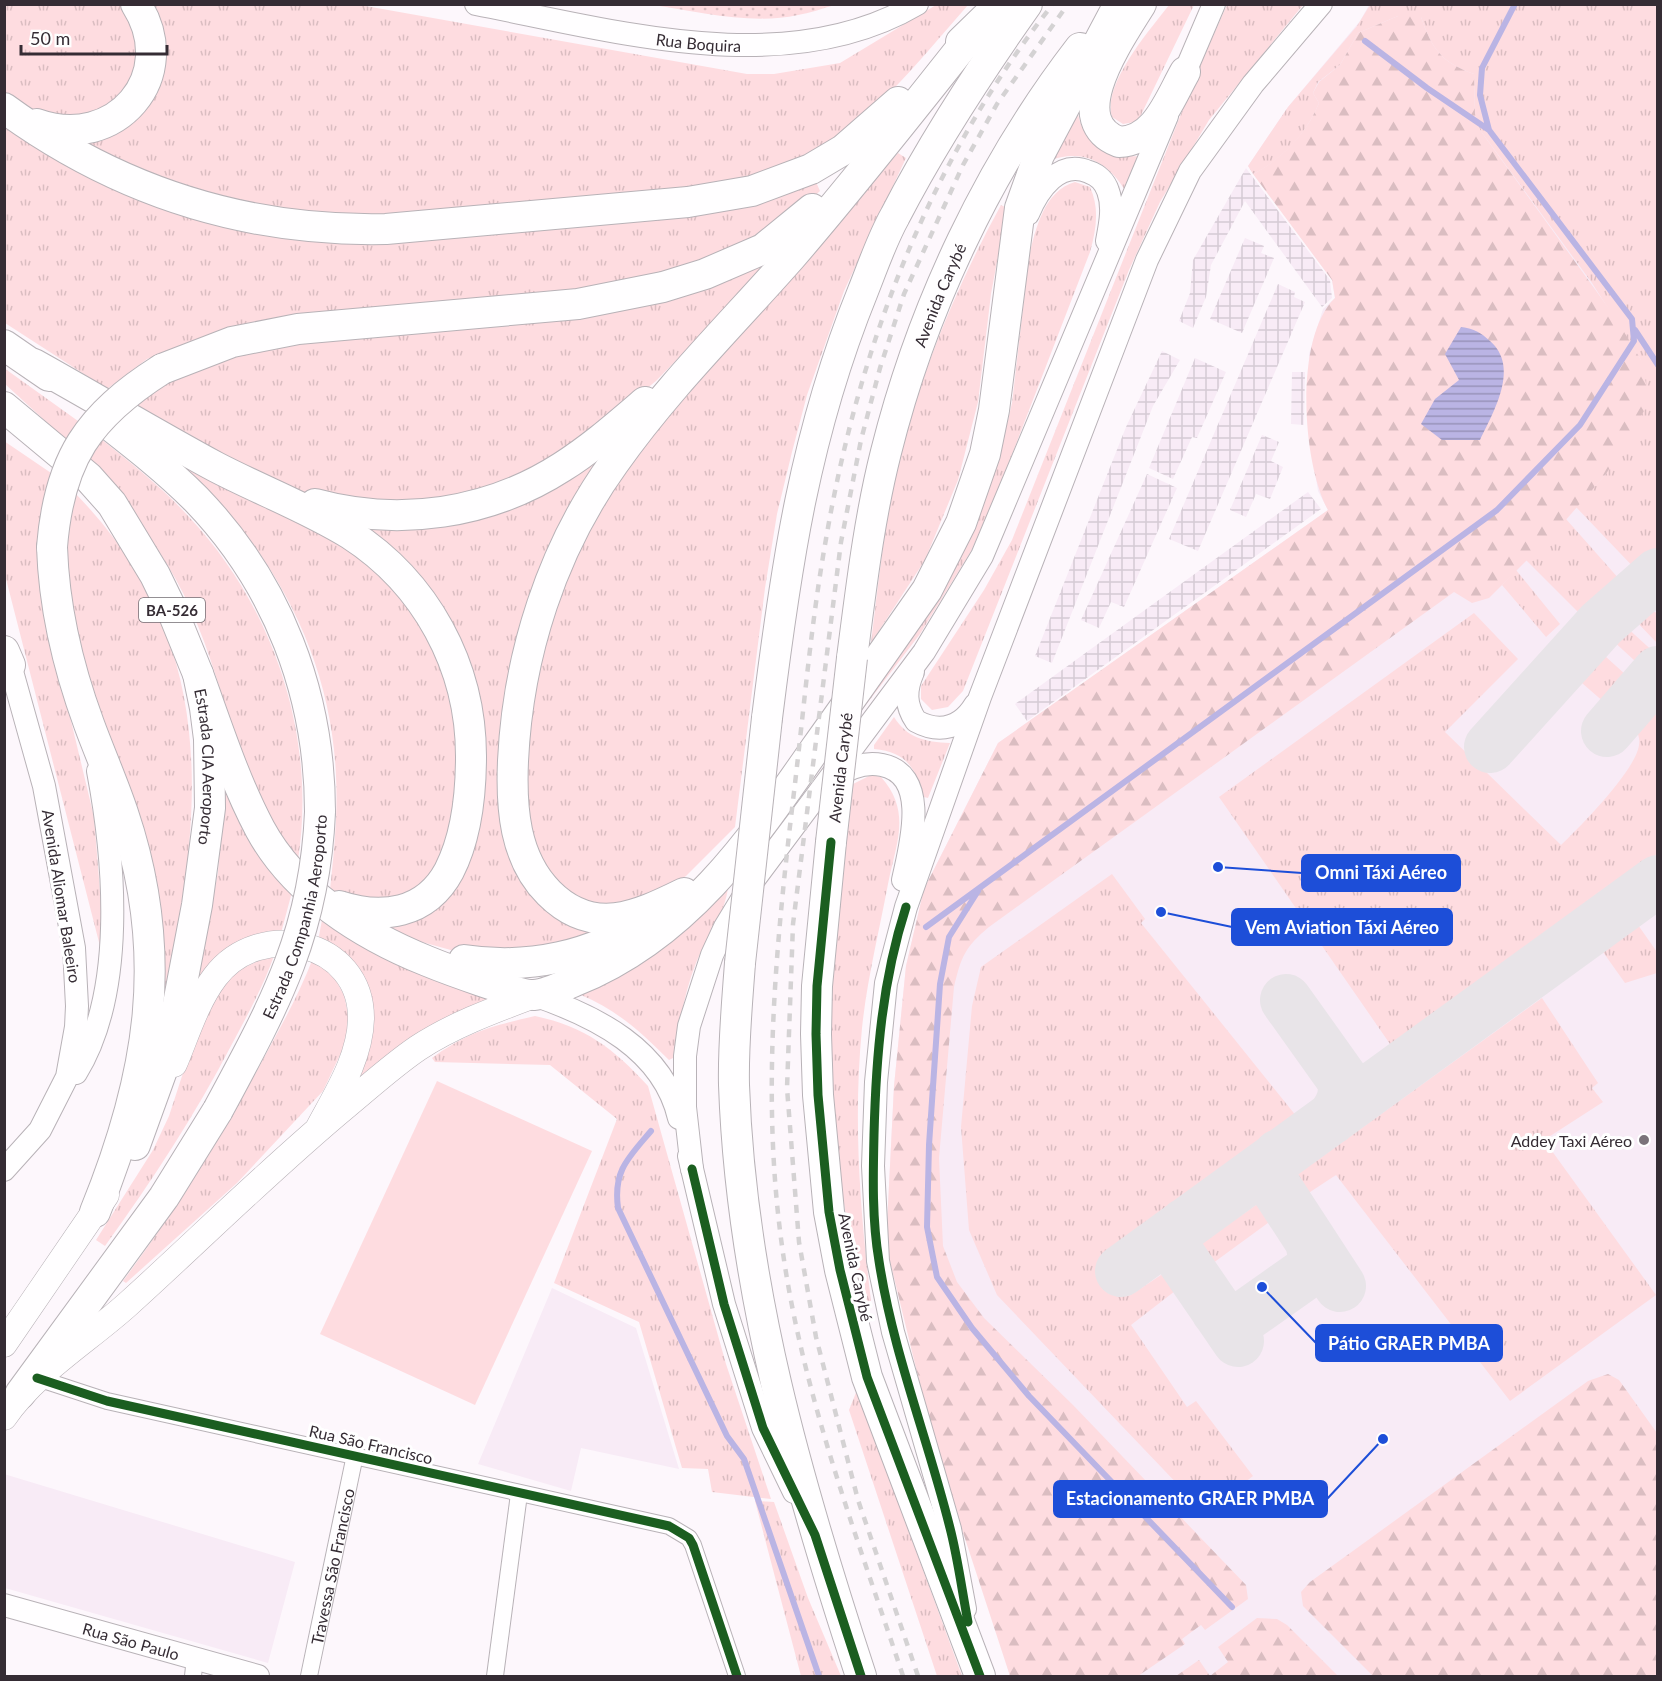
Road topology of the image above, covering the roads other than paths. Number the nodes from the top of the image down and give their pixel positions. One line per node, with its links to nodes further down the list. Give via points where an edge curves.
1 (136, 4): 12 (highway, via 148,29 147,79 131,104 109,123 77,131 48,128)
2 (476, 4): 3 (main road, Rua Boquira, via 614,31 762,46 840,36 896,16)
3 (917, 4)
4 (1000, 4): 10 (highway)
5 (1027, 4): 45 (highway, bridge, via 958,107 894,217 841,346 816,425 783,583 740,963 734,1083 744,1206 758,1307)
6 (1118, 4): 14 (highway, via 1028,182); 48 (highway, Avenida Carybé, bridge, via 1066,66 1020,137 971,225 932,310 900,400 872,519 852,658 818,986 818,1095 829,1212 840,1270 867,1377)
7 (1141, 4): 11 (highway, via 1096,87 1093,110 1102,131 1119,142 1139,139 1157,122)
8 (1214, 4): 11 (main road)
9 (1321, 4): 26 (main road, via 1234,109 1190,171 1169,211 1072,452)
10 (977, 28): 12 (highway, via 843,150 811,170 783,181 752,191 688,202 387,229 286,225 190,204 129,182 75,155); 13 (highway)
11 (1185, 72): 15 (main road)
12 (10, 112)
13 (887, 140): 17 (highway, via 814,230); 27 (highway, bridge, via 803,218 763,249 705,274 578,304 298,329 232,342 162,369 120,397 85,436 66,473 58,498 52,547 63,639)
14 (1010, 275): 15 (main road, via 1022,229 1036,197 1054,176 1074,169 1096,175 1108,190 1111,211); 29 (highway, via 994,411 985,454 961,522 927,590)
15 (1101, 278): 23 (main road, via 982,556)
16 (4, 345): 18 (highway, Estrada Companhia Aeroporto)
17 (701, 356): 21 (highway, via 592,446 561,467 500,498 442,512 393,515 362,514); 30 (highway, via 613,463 562,553 540,612 524,672 514,733 512,792 516,827 532,871 548,892 570,910 598,919 627,917 642,914)
18 (34, 364): 21 (highway, via 192,454); 42 (highway, Estrada Companhia Aeroporto, bridge, via 168,473 244,556 278,615 302,679 315,732 320,812 315,879 302,933 274,1003 218,1110 164,1197)
19 (4, 407): 22 (highway, Estrada CIA Aeroporto / BA-526, via 88,477 112,504)
20 (4, 431): 22 (highway, via 84,489)
21 (267, 491): 31 (highway, via 350,534 394,569 414,592 436,621 457,669 471,739 466,816 449,870 431,895 412,908 379,914 360,912)
22 (140, 549): 25 (highway, Estrada CIA Aeroporto / BA-526, via 168,601)
23 (924, 652): 26 (main road, via 907,690 910,713 916,721 938,729 950,728 971,712); 28 (main road)
24 (6, 653): 35 (main road, Avenida Aliomar Baleeiro, via 44,786 77,976 73,1049 67,1077)
25 (198, 674): 31 (highway, via 261,831 275,852); 37 (highway, Estrada CIA Aeroporto, via 209,739 206,846 169,1051)
26 (980, 697): 33 (main road, via 906,907)
27 (88, 722): 35 (main road, via 107,837 109,980 94,1037); 40 (highway, via 134,850 146,910 151,976 145,1046 115,1160)
28 (826, 786): 33 (main road, via 851,768 875,764 896,769 910,790 912,839 894,921); 38 (main road, via 753,881 725,927 699,988 689,1026 684,1081)
29 (771, 812): 30 (highway); 34 (highway, via 705,893 658,936 599,972)
30 (684, 893): 32 (highway, via 612,940 528,964 461,960)
31 (315, 894): 32 (highway)
32 (369, 933): 34 (highway, via 449,970)
33 (886, 983): 48 (main road, via 875,1113 878,1260 893,1332 950,1529)
34 (534, 995): 36 (main road, via 482,1015 419,1048); 38 (main road, via 591,1017 622,1037 648,1061 671,1094)
35 (50, 1114): 39 (main road, Avenida Aliomar Baleeiro)
36 (318, 1129): 37 (main road, via 355,1052 361,1019 357,994 344,972 325,953 304,945 271,943 238,955 215,977); 42 (main road, via 127,1305)
37 (135, 1145): 40 (main road, Estrada CIA Aeroporto)
38 (692, 1169): 45 (main road, via 724,1304 764,1428)
39 (4, 1170)
40 (95, 1212): 41 (main road, Estrada CIA Aeroporto)
41 (4, 1344)
42 (20, 1397): 43 (street, Rua São Francisco, via 107,1401)
43 (355, 1455): 44 (street, Rua São Francisco); 50 (street, Travessa São Francisco)
44 (519, 1494): 51 (street); 52 (street, Rua São Francisco, via 669,1526 689,1538)
45 (815, 1535): 53 (highway)
46 (4, 1605): 47 (main road, Rua São Paulo)
47 (194, 1667): 49 (main road, Rua São Paulo)
48 (978, 1670)
49 (258, 1677)
50 (309, 1677)
51 (495, 1677)
52 (737, 1677)
53 (861, 1677)

